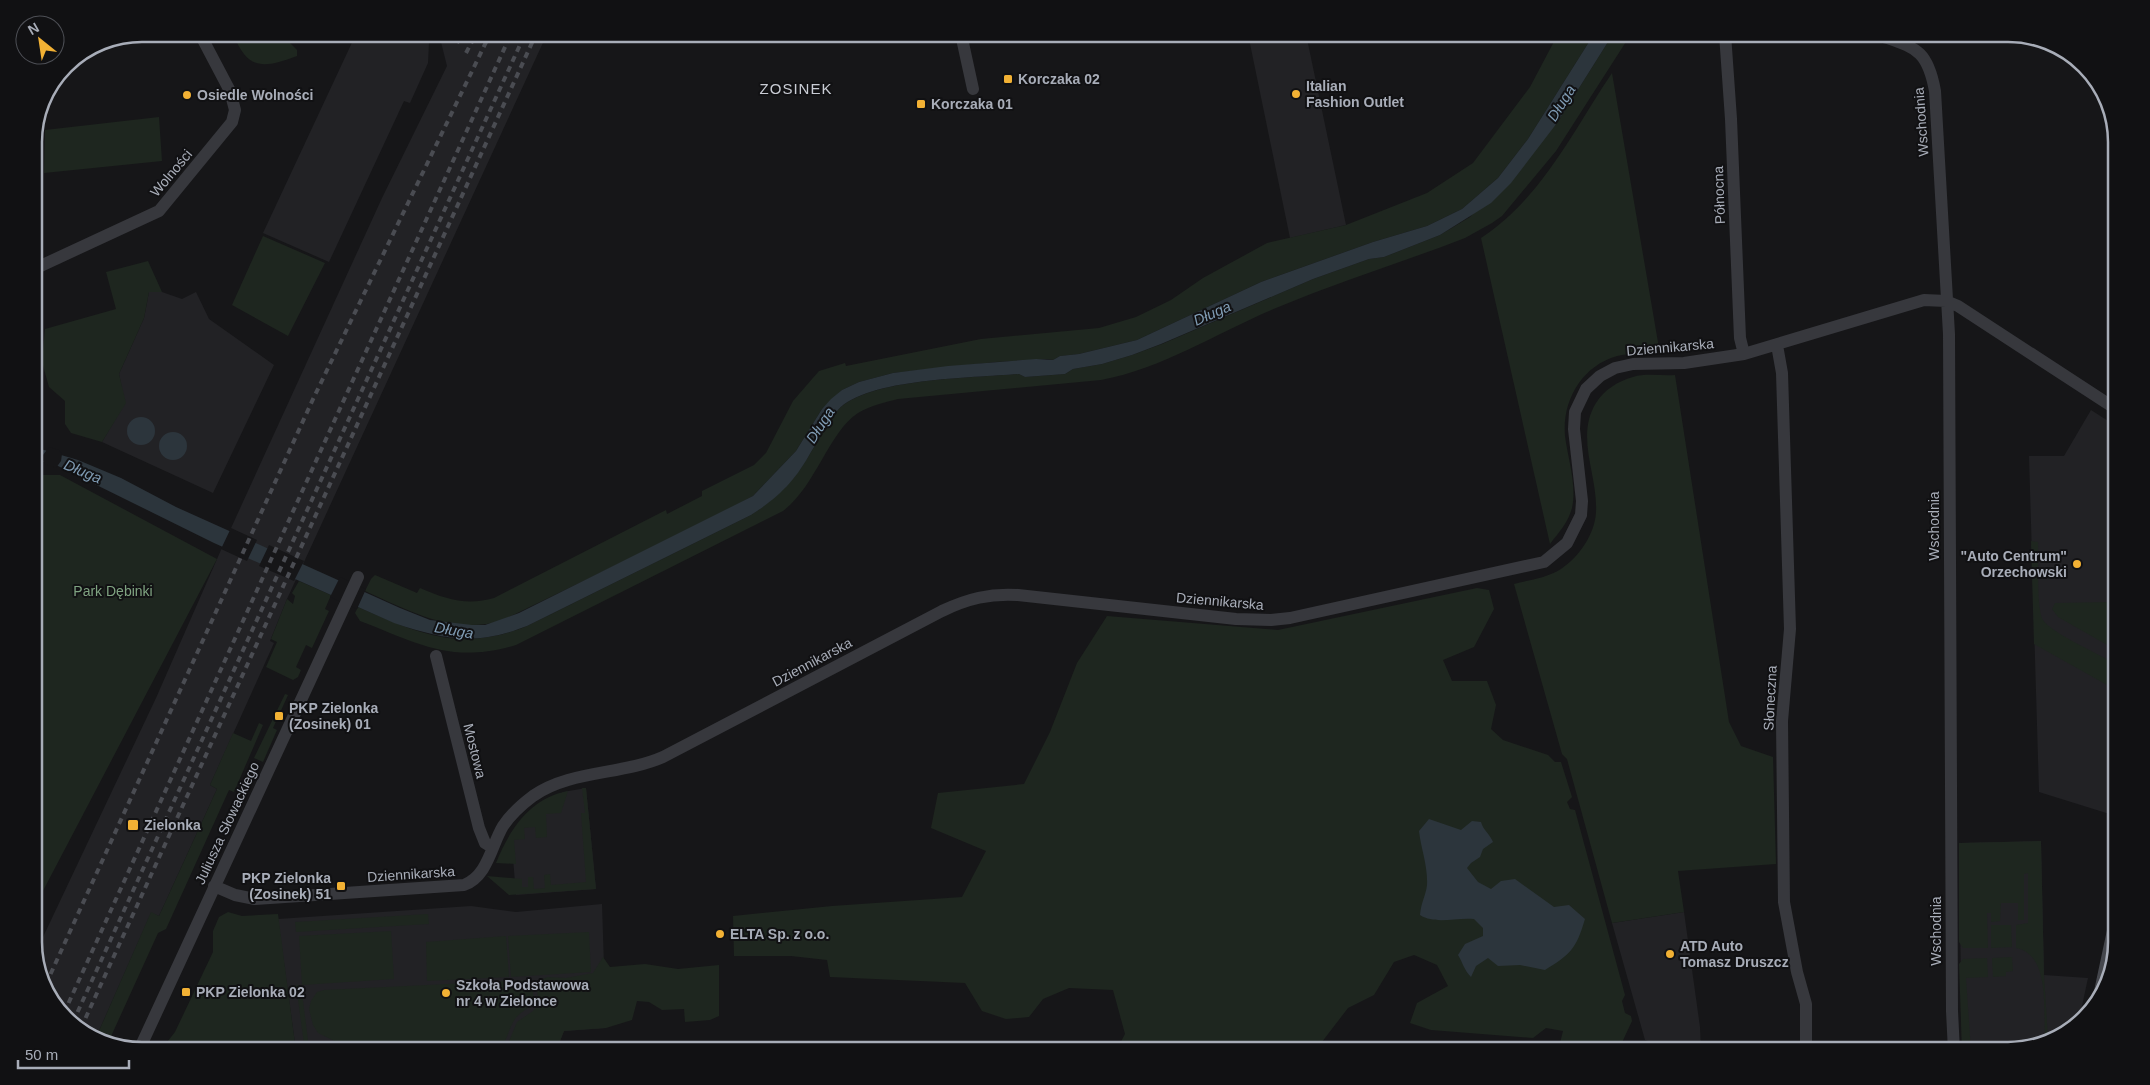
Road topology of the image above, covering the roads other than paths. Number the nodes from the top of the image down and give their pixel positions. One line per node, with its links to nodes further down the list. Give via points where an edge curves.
1 (204, 42): 6 (street, Wolności, via 230,91 235,110 232,122 159,211)
2 (963, 42): 5 (street)
3 (1726, 42): 9 (street, Północna, via 1740,338)
4 (1899, 42): 7 (street, Wschodnia, via 1918,51 1930,67 1935,91)
5 (973, 89)
6 (43, 265)
7 (1946, 301): 8 (street, Dziennikarska, via 1924,300); 10 (street, Dziennikarska); 17 (street, Wschodnia, via 1949,334)
8 (1777, 344): 9 (street, Dziennikarska); 16 (street, Słoneczna, via 1782,373 1790,629 1782,721 1784,902 1806,1004)
9 (1744, 354): 13 (street, Dziennikarska, via 1684,363 1622,366 1608,371 1592,383 1582,397 1574,420 1581,516 1567,542 1544,562 1271,620 1018,595 996,594 975,598 942,611 664,757 542,790 514,812)
10 (2107, 404)
11 (358, 577): 14 (street, Juliusza Słowackiego)
12 (436, 656): 13 (street, Mostowa, via 479,828 485,843)
13 (493, 848): 14 (street, Dziennikarska, via 478,876 459,886 255,899)
14 (214, 886): 15 (street, Juliusza Słowackiego)
15 (143, 1042)
16 (1806, 1042)
17 (1954, 1042)

